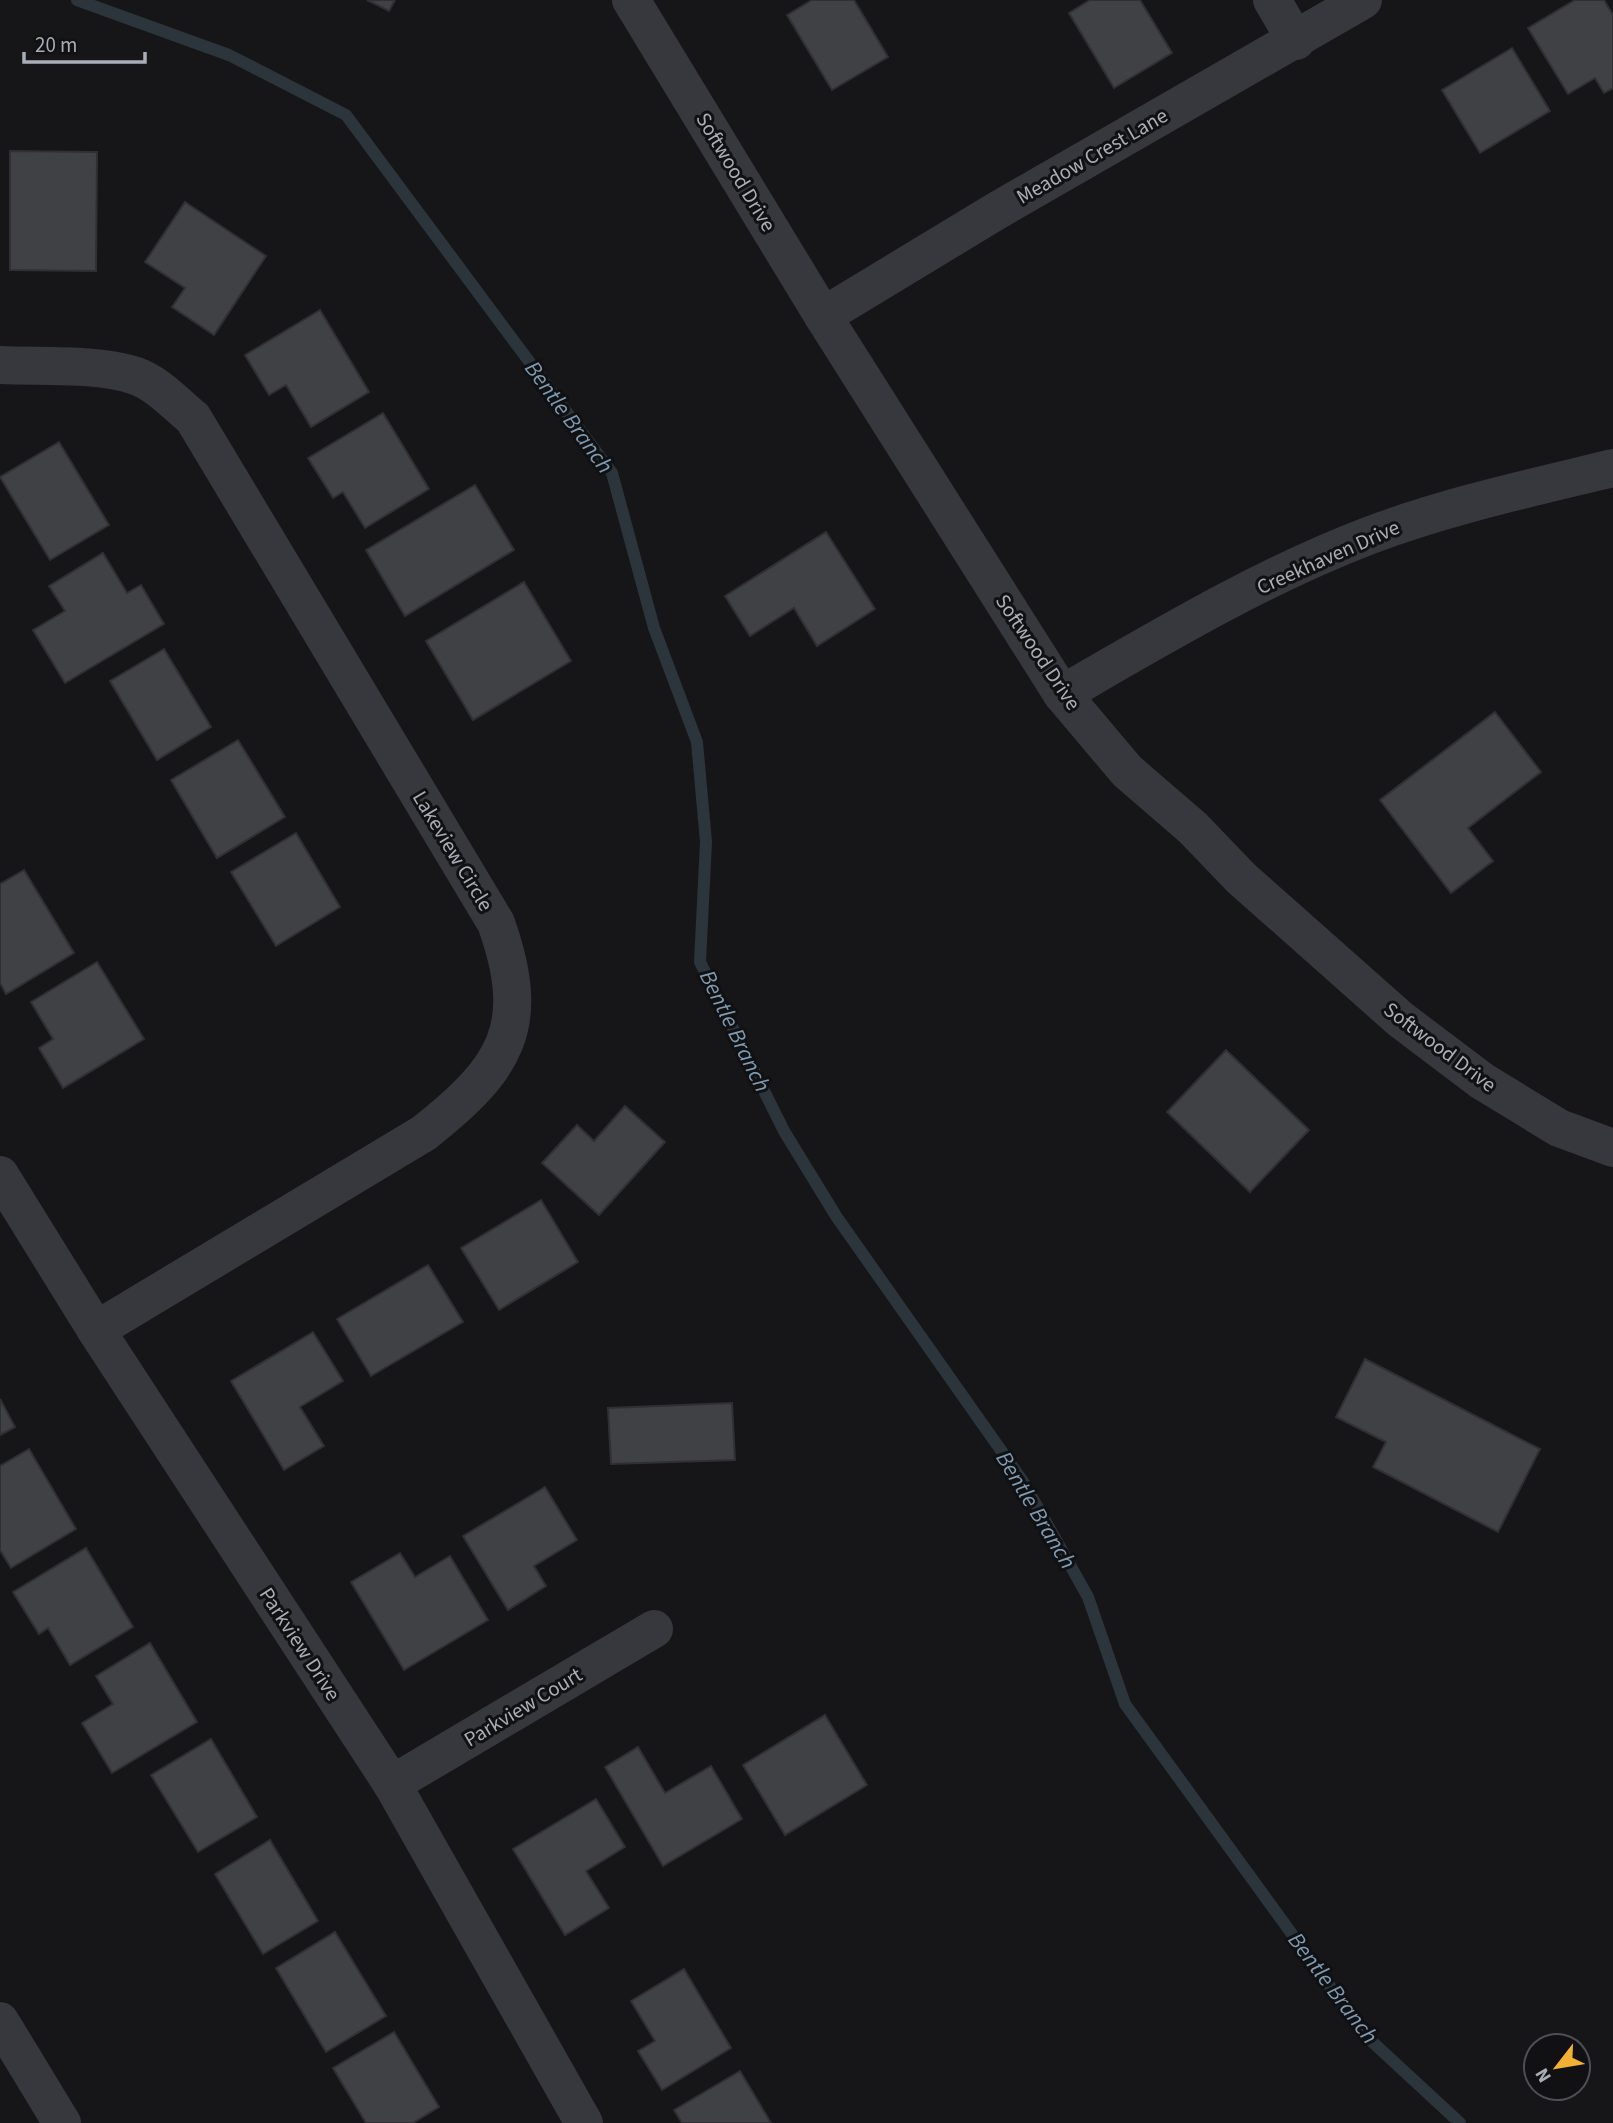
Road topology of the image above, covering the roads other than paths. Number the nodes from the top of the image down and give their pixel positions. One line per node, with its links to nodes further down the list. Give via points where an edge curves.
1 (631, 0): 5 (street, Softwood Drive)
2 (1272, 0): 4 (street)
3 (1363, 0): 4 (street, Meadow Crest Lane)
4 (1296, 41): 5 (street, Meadow Crest Lane, via 998,210)
5 (823, 316): 8 (street, Softwood Drive)
6 (0, 365): 11 (street, Lakeview Circle, via 95,369 137,376 193,418 496,923 510,963 513,1003 507,1038 490,1072 458,1106 424,1133)
7 (1613, 468): 8 (street, Creekhaven Drive, via 1428,515 1367,537 1182,625)
8 (1062, 694): 9 (street, Softwood Drive, via 1127,771 1400,1019 1482,1081 1559,1129)
9 (1613, 1148)
10 (0, 1175): 11 (street, Parkview Drive)
11 (96, 1330): 13 (street, Parkview Drive)
12 (654, 1629): 13 (street, Parkview Court)
13 (392, 1784): 16 (street, Parkview Drive)
14 (0, 2021): 15 (street)
15 (62, 2123)
16 (584, 2123)

